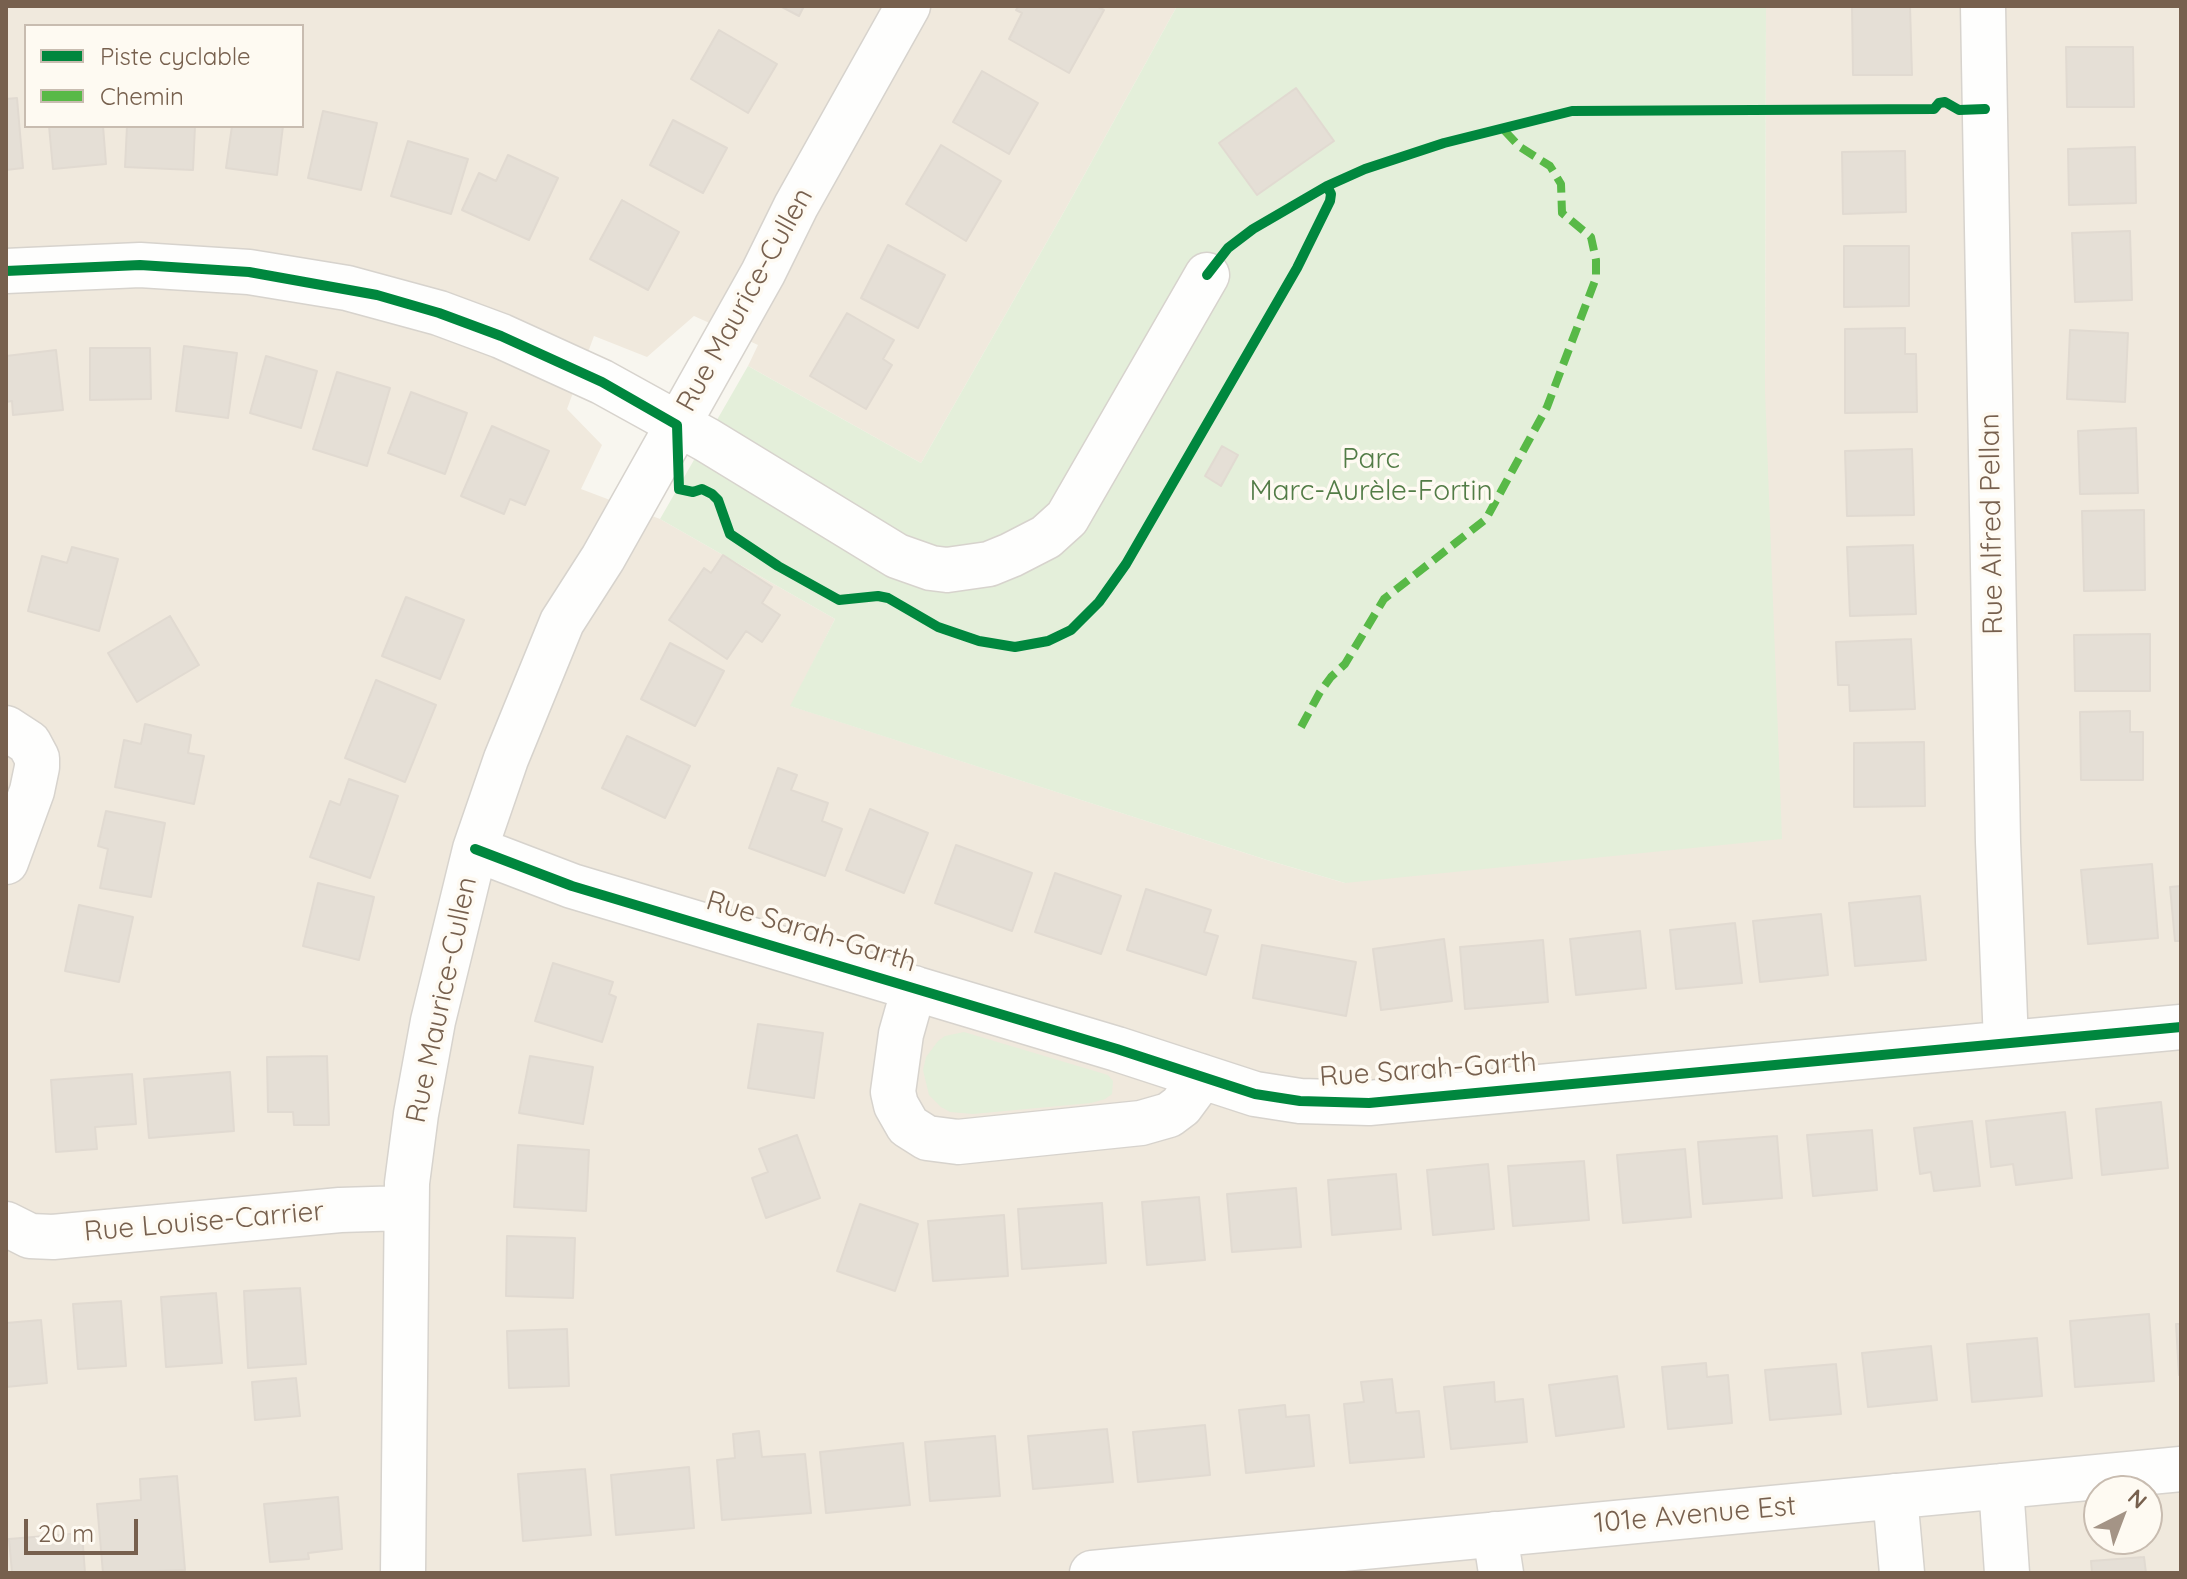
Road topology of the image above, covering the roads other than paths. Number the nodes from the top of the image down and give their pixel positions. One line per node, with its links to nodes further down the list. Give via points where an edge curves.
1 (908, 6): 5 (street, Rue Maurice-Cullen)
2 (1983, 6): 11 (street, Rue Alfred Pellan)
3 (6, 271): 5 (street, via 176,267 249,272 362,291 501,336 602,382)
4 (1207, 275): 5 (street, via 1067,518 1027,548 989,564 947,570 897,556)
5 (677, 425): 7 (street, Rue Maurice-Cullen, via 562,622)
6 (6, 728): 8 (street, via 34,749 37,767)
7 (475, 849): 9 (street, Rue Sarah-Garth, via 572,886); 13 (street, Rue Maurice-Cullen, via 433,1021)
8 (6, 862)
9 (914, 988): 12 (street, Rue Sarah-Garth); 12 (street, Rue Sarah-Garth, via 893,1092 908,1126 927,1138 958,1142 1141,1123 1181,1106)
10 (2181, 1027): 11 (street, Rue Sarah-Garth)
11 (2006, 1043): 12 (street, Rue Sarah-Garth, via 1347,1104 1255,1094)
12 (1200, 1076)
13 (405, 1208): 14 (street, Rue Louise-Carrier, via 53,1237 30,1236); 20 (street, Rue Maurice-Cullen)
14 (6, 1224)
15 (2181, 1469): 16 (street, 101e Avenue Est)
16 (2001, 1486): 17 (street, 101e Avenue Est); 23 (street)
17 (1895, 1496): 18 (street, 101e Avenue Est); 22 (street)
18 (1498, 1554): 19 (street, 101e Avenue Est)
19 (1401, 1558): 21 (street, 101e Avenue Est)
20 (403, 1573)
21 (1092, 1573)
22 (1902, 1573)
23 (2007, 1573)

